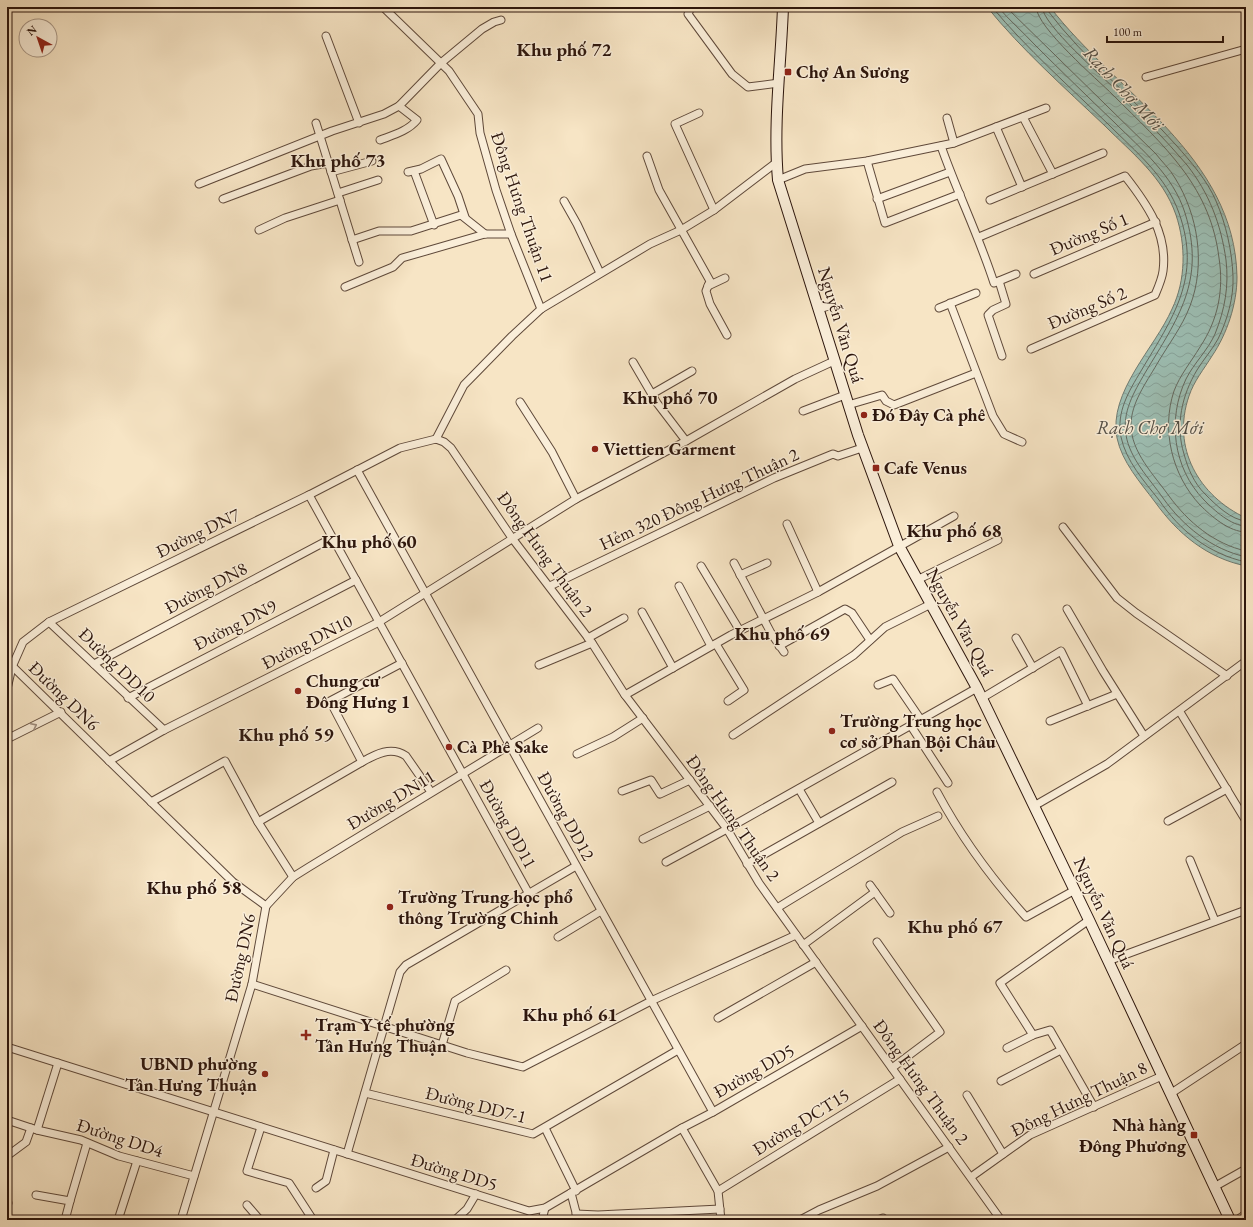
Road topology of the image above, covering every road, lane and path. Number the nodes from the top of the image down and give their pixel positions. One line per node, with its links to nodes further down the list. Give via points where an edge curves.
1 (383, 7): 7 (street, Đông Hưng Thuận 11)
2 (691, 7): 9 (street, via 688,14 732,74 748,87)
3 (784, 7): 9 (main road, Nguyễn Văn Quá)
4 (501, 20): 7 (street, via 482,30)
5 (326, 36): 16 (street)
6 (1246, 49): 8 (street)
7 (441, 63): 10 (street); 48 (street, Đông Hưng Thuận 11, via 478,114 480,134)
8 (1146, 77)
9 (779, 83): 26 (main road, Nguyễn Văn Quá)
10 (399, 106): 16 (street); 19 (street, via 417,120 401,133)
11 (1046, 108): 13 (street)
12 (699, 113): 41 (street, via 675,124)
13 (1023, 117): 17 (street); 30 (street)
14 (947, 118): 20 (street)
15 (316, 123): 18 (street)
16 (359, 123): 18 (street)
17 (996, 127): 20 (street); 34 (street)
18 (320, 137): 27 (street); 33 (street)
19 (380, 140)
20 (954, 143): 21 (street)
21 (941, 146): 25 (street); 29 (street)
22 (1103, 153): 30 (street)
23 (647, 156): 46 (street, via 659,190)
24 (372, 161): 28 (street)
25 (868, 161): 32 (street, via 806,169); 38 (street)
26 (777, 162): 32 (main road, Nguyễn Văn Quá); 41 (street, Đông Hưng Thuận 11)
27 (328, 163): 28 (street); 37 (street, via 311,166)
28 (331, 172): 36 (street)
29 (950, 172): 35 (street); 38 (street)
30 (1053, 174): 34 (street)
31 (378, 180): 36 (street)
32 (778, 180): 64 (main road, Nguyễn Văn Quá)
33 (199, 184)
34 (1022, 187): 39 (street)
35 (960, 194): 38 (street, via 885,223); 49 (street)
36 (339, 197): 45 (street); 50 (street)
37 (223, 199)
38 (878, 199)
39 (990, 200)
40 (564, 201): 52 (street)
41 (714, 210): 46 (street, Đông Hưng Thuận 11)
42 (465, 217): 44 (street, via 461,215); 44 (street, via 441,159 411,172); 47 (street)
43 (1156, 222): 49 (street, via 1143,198 1125,176); 54 (street, Đường Số 1); 66 (street, Đường Số 2, via 1162,241 1163,272 1155,295)
44 (434, 224): 50 (street, via 406,232 379,231)
45 (259, 230)
46 (681, 230): 52 (street, Đông Hưng Thuận 11, via 650,244); 57 (street, via 710,281)
47 (485, 234): 48 (street); 58 (street, via 402,258 394,267)
48 (511, 234): 63 (street, Đông Hưng Thuận 11)
49 (979, 237): 56 (street, via 994,283)
50 (352, 240): 51 (street)
51 (359, 262)
52 (600, 273): 63 (street, Đông Hưng Thuận 11)
53 (1016, 274): 56 (street)
54 (1034, 274)
55 (725, 278): 57 (street)
56 (999, 281): 67 (street, via 1006,304 993,310 988,316)
57 (708, 286): 65 (street, via 706,291 710,304)
58 (345, 287)
59 (976, 293): 60 (street)
60 (950, 303): 62 (street); 71 (street)
61 (829, 306): 64 (street)
62 (939, 308)
63 (541, 309): 76 (street, Đông Hưng Thuận 11, via 464,385)
64 (818, 309): 68 (main road, Nguyễn Văn Quá)
65 (727, 335)
66 (1031, 349)
67 (1002, 356)
68 (834, 361): 73 (main road, Nguyễn Văn Quá); 77 (street, Đường DN10, via 795,379)
69 (633, 362): 72 (street)
70 (692, 371): 72 (street)
71 (976, 373): 73 (street, via 894,405 886,401 882,395); 78 (street, via 993,416 1004,434)
72 (652, 394): 77 (street)
73 (847, 400): 75 (street); 79 (main road, Nguyễn Văn Quá)
74 (520, 402): 82 (street, via 549,447)
75 (803, 411)
76 (436, 439): 80 (street, Đường DN7, via 400,448); 87 (street, Đông Hưng Thuận 2, via 451,448)
77 (686, 441): 82 (street, Đường DN10)
78 (1022, 442)
79 (862, 448): 89 (main road, Nguyễn Văn Quá); 96 (street, Hẻm 320 Đông Hưng Thuận 2, via 838,456 833,454 774,478)
80 (357, 470): 81 (street, Đường DN7); 99 (street, Đường DD12)
81 (309, 496): 86 (street, Đường DD11); 105 (street, Đường DN7)
82 (576, 499): 87 (street, Đường DN10)
83 (954, 516): 89 (street)
84 (787, 524): 98 (street)
85 (1063, 527): 121 (street, via 1117,598)
86 (332, 538): 94 (street, Đường DD11); 117 (street, Đường DN8)
87 (512, 538): 96 (street, Đông Hưng Thuận 2); 99 (street, Đường DN10)
88 (998, 540): 95 (street)
89 (899, 546): 95 (main road, Nguyễn Văn Quá); 98 (street)
90 (734, 563): 93 (street)
91 (767, 563): 93 (street)
92 (701, 566): 107 (street)
93 (740, 575): 104 (street)
94 (356, 580): 106 (street, Đường DD11); 127 (street, Đường DN9)
95 (917, 580): 100 (main road, Nguyễn Văn Quá)
96 (550, 586): 109 (street, Đông Hưng Thuận 2)
97 (679, 586): 111 (street)
98 (818, 592): 104 (street)
99 (426, 594): 106 (street, Đường DN10); 142 (street, Đường DD12)
100 (930, 604): 110 (street, via 885,627); 123 (main road, Nguyễn Văn Quá)
101 (1067, 609): 125 (street)
102 (642, 612): 119 (street)
103 (624, 618): 109 (street)
104 (763, 620): 107 (street); 112 (street)
105 (49, 622): 116 (street, Đường DN7, via 23,642); 117 (street, Đường DD10)
106 (379, 622): 115 (street, Đường DD11); 138 (street, Đường DN10)
107 (740, 631): 111 (street)
108 (1016, 638): 120 (street)
109 (590, 640): 118 (street); 126 (street, Đông Hưng Thuận 2)
110 (870, 640): 112 (street, via 852,614 845,609); 139 (street, via 854,655)
111 (714, 645): 119 (street); 129 (street, via 744,690)
112 (779, 646): 113 (street)
113 (784, 652)
114 (1246, 661): 121 (street)
115 (402, 663): 145 (street, via 330,701); 146 (street, Đường DD11)
116 (10, 664): 124 (street, Đường DN7); 131 (street, Đường DN6)
117 (94, 664): 127 (street, Đường DD10)
118 (539, 665)
119 (673, 668): 126 (street)
120 (1033, 668): 128 (street); 130 (street, via 1061,651)
121 (1227, 676): 132 (street)
122 (878, 686): 134 (street, via 893,678)
123 (978, 688): 128 (main road, Nguyễn Văn Quá); 134 (street)
124 (7, 689)
125 (1117, 694): 130 (street); 140 (street)
126 (625, 695): 133 (street, Đông Hưng Thuận 2)
127 (128, 698): 138 (street, Đường DD10)
128 (982, 698): 157 (main road, Nguyễn Văn Quá)
129 (728, 701)
130 (1088, 706): 135 (street)
131 (60, 712): 141 (street, one-way to 131); 144 (street, Đường DN6)
132 (1180, 712): 140 (street); 151 (street)
133 (643, 718): 143 (street, via 613,737); 147 (street, Đông Hưng Thuận 2)
134 (921, 720): 136 (street)
135 (1050, 721)
136 (911, 726): 149 (street); 150 (street)
137 (538, 728): 142 (street, Đường DN11)
138 (164, 730): 144 (street, Đường DN10)
139 (733, 735)
140 (1144, 736): 157 (street, via 1107,764)
141 (7, 739)
142 (509, 745): 146 (street, Đường DN11); 168 (street, Đường DD12)
143 (578, 754)
144 (109, 760): 155 (street, Đường DN6)
145 (362, 762): 153 (street, via 384,751 402,753); 161 (street)
146 (463, 773): 153 (street, Đường DN11); 173 (street, Đường DD11)
147 (690, 780): 152 (street, via 660,794 651,780); 156 (street, Đông Hưng Thuận 2)
148 (892, 782): 162 (street)
149 (948, 783)
150 (799, 789): 162 (street); 163 (street)
151 (1227, 789): 159 (street); 160 (street)
152 (622, 791)
153 (431, 792): 169 (street, Đường DN11)
154 (937, 792): 171 (street, via 968,843 1002,890 1026,917)
155 (151, 802): 161 (street, via 225,761); 174 (street, Đường DN6, via 233,882)
156 (710, 806): 163 (street, Đông Hưng Thuận 2); 164 (street)
157 (1034, 806): 171 (main road, Nguyễn Văn Quá)
158 (938, 816): 175 (street, via 902,832)
159 (1168, 821)
160 (1246, 821)
161 (258, 822): 169 (street)
162 (819, 823): 167 (street)
163 (727, 829): 166 (street); 167 (street, Đông Hưng Thuận 2)
164 (643, 839)
165 (1190, 860): 180 (street)
166 (666, 862)
167 (747, 864): 175 (street, Đông Hưng Thuận 2)
168 (576, 866): 173 (street); 177 (street, Đường DD12)
169 (293, 878): 174 (street, Đường DN11)
170 (870, 885): 172 (street)
171 (1074, 890): 179 (main road, Nguyễn Văn Quá)
172 (875, 892): 178 (street); 184 (street)
173 (529, 894): 192 (street, via 406,965 400,972)
174 (266, 906): 188 (street, Đường DN6)
175 (777, 908): 181 (street, Đông Hưng Thuận 2)
176 (1246, 910): 180 (street)
177 (601, 911): 182 (street); 189 (street, Đường DD12)
178 (890, 913)
179 (1089, 920): 185 (main road, Nguyễn Văn Quá); 193 (street, via 1000,983)
180 (1216, 921): 185 (street)
181 (796, 934): 184 (street, Đông Hưng Thuận 2); 189 (street)
182 (558, 937)
183 (877, 942): 201 (street, via 940,1032)
184 (803, 945): 186 (street, Đông Hưng Thuận 2)
185 (1108, 961): 202 (main road, Nguyễn Văn Quá)
186 (816, 962): 190 (street); 191 (street, Đông Hưng Thuận 2)
187 (506, 970): 195 (street, via 455,1001)
188 (252, 984): 192 (street); 209 (street, Đường DN6)
189 (651, 1001): 195 (street, via 523,1067); 198 (street, Đường DD12)
190 (718, 1018)
191 (862, 1026): 201 (street, Đông Hưng Thuận 2); 210 (street, Đường DD5)
192 (384, 1027): 195 (street); 205 (street)
193 (1033, 1035): 197 (street); 199 (street, via 1050,1030)
194 (1246, 1044): 206 (street)
195 (442, 1045)
196 (7, 1046): 200 (street, Đường DD5)
197 (1007, 1048)
198 (678, 1050): 210 (street, Đường DD12); 213 (street, Đường DD7-1)
199 (1061, 1050): 204 (street); 208 (street)
200 (58, 1063): 209 (street, Đường DD5); 215 (street)
201 (892, 1068): 203 (street, Đông Hưng Thuận 2)
202 (1162, 1076): 206 (main road, Nguyễn Văn Quá); 208 (street, Đông Hưng Thuận 8)
203 (900, 1079): 217 (street, Đông Hưng Thuận 2); 228 (street, Đường DCT15)
204 (1001, 1081)
205 (365, 1093): 213 (street, Đường DD7-1, via 534,1134); 219 (street)
206 (1170, 1094): 226 (main road, Nguyễn Văn Quá)
207 (966, 1095): 220 (street)
208 (1094, 1107): 220 (street, Đông Hưng Thuận 8, via 1030,1135)
209 (213, 1112): 212 (street, Đường DD5); 224 (street, Đường DN6)
210 (713, 1112): 214 (street, Đường DD5)
211 (7, 1120): 215 (street, Đường DD4)
212 (261, 1127): 218 (street, Đường DD5); 242 (street, via 247,1171 290,1183)
213 (545, 1128): 229 (street)
214 (682, 1128): 228 (street); 229 (street, Đường DD5)
215 (34, 1129): 216 (street, Đường DD4); 221 (street, via 26,1142)
216 (87, 1143): 222 (street, Đường DD4); 232 (street)
217 (949, 1147): 225 (street, Đông Hưng Thuận 2); 246 (street, via 877,1186)
218 (334, 1150): 219 (street, Đường DD5); 227 (street, via 326,1181)
219 (347, 1154): 230 (street, Đường DD5)
220 (1003, 1154): 225 (street, Đông Hưng Thuận 8)
221 (7, 1156)
222 (136, 1161): 224 (street, Đường DD4); 240 (street)
223 (1246, 1169): 226 (street)
224 (194, 1176): 238 (street, Đường DN6)
225 (971, 1177): 247 (street, Đông Hưng Thuận 2)
226 (1214, 1187): 248 (main road, Nguyễn Văn Quá)
227 (316, 1188)
228 (718, 1191): 235 (street)
229 (574, 1192): 234 (street, Đường DD5); 237 (street)
230 (476, 1194): 234 (street, Đường DD5, via 529,1211); 243 (street, via 467,1209)
231 (36, 1195): 232 (street)
232 (70, 1202): 239 (street)
233 (248, 1205): 241 (street)
234 (545, 1208): 244 (street)
235 (720, 1208): 237 (street); 245 (street)
236 (1246, 1214): 249 (street)
237 (577, 1217)
238 (182, 1219)
239 (65, 1220)
240 (118, 1220)
241 (260, 1220)
242 (313, 1220)
243 (455, 1220)
244 (542, 1220)
245 (721, 1220)
246 (800, 1220)
247 (1001, 1220)
248 (1230, 1220)
249 (1237, 1220)

